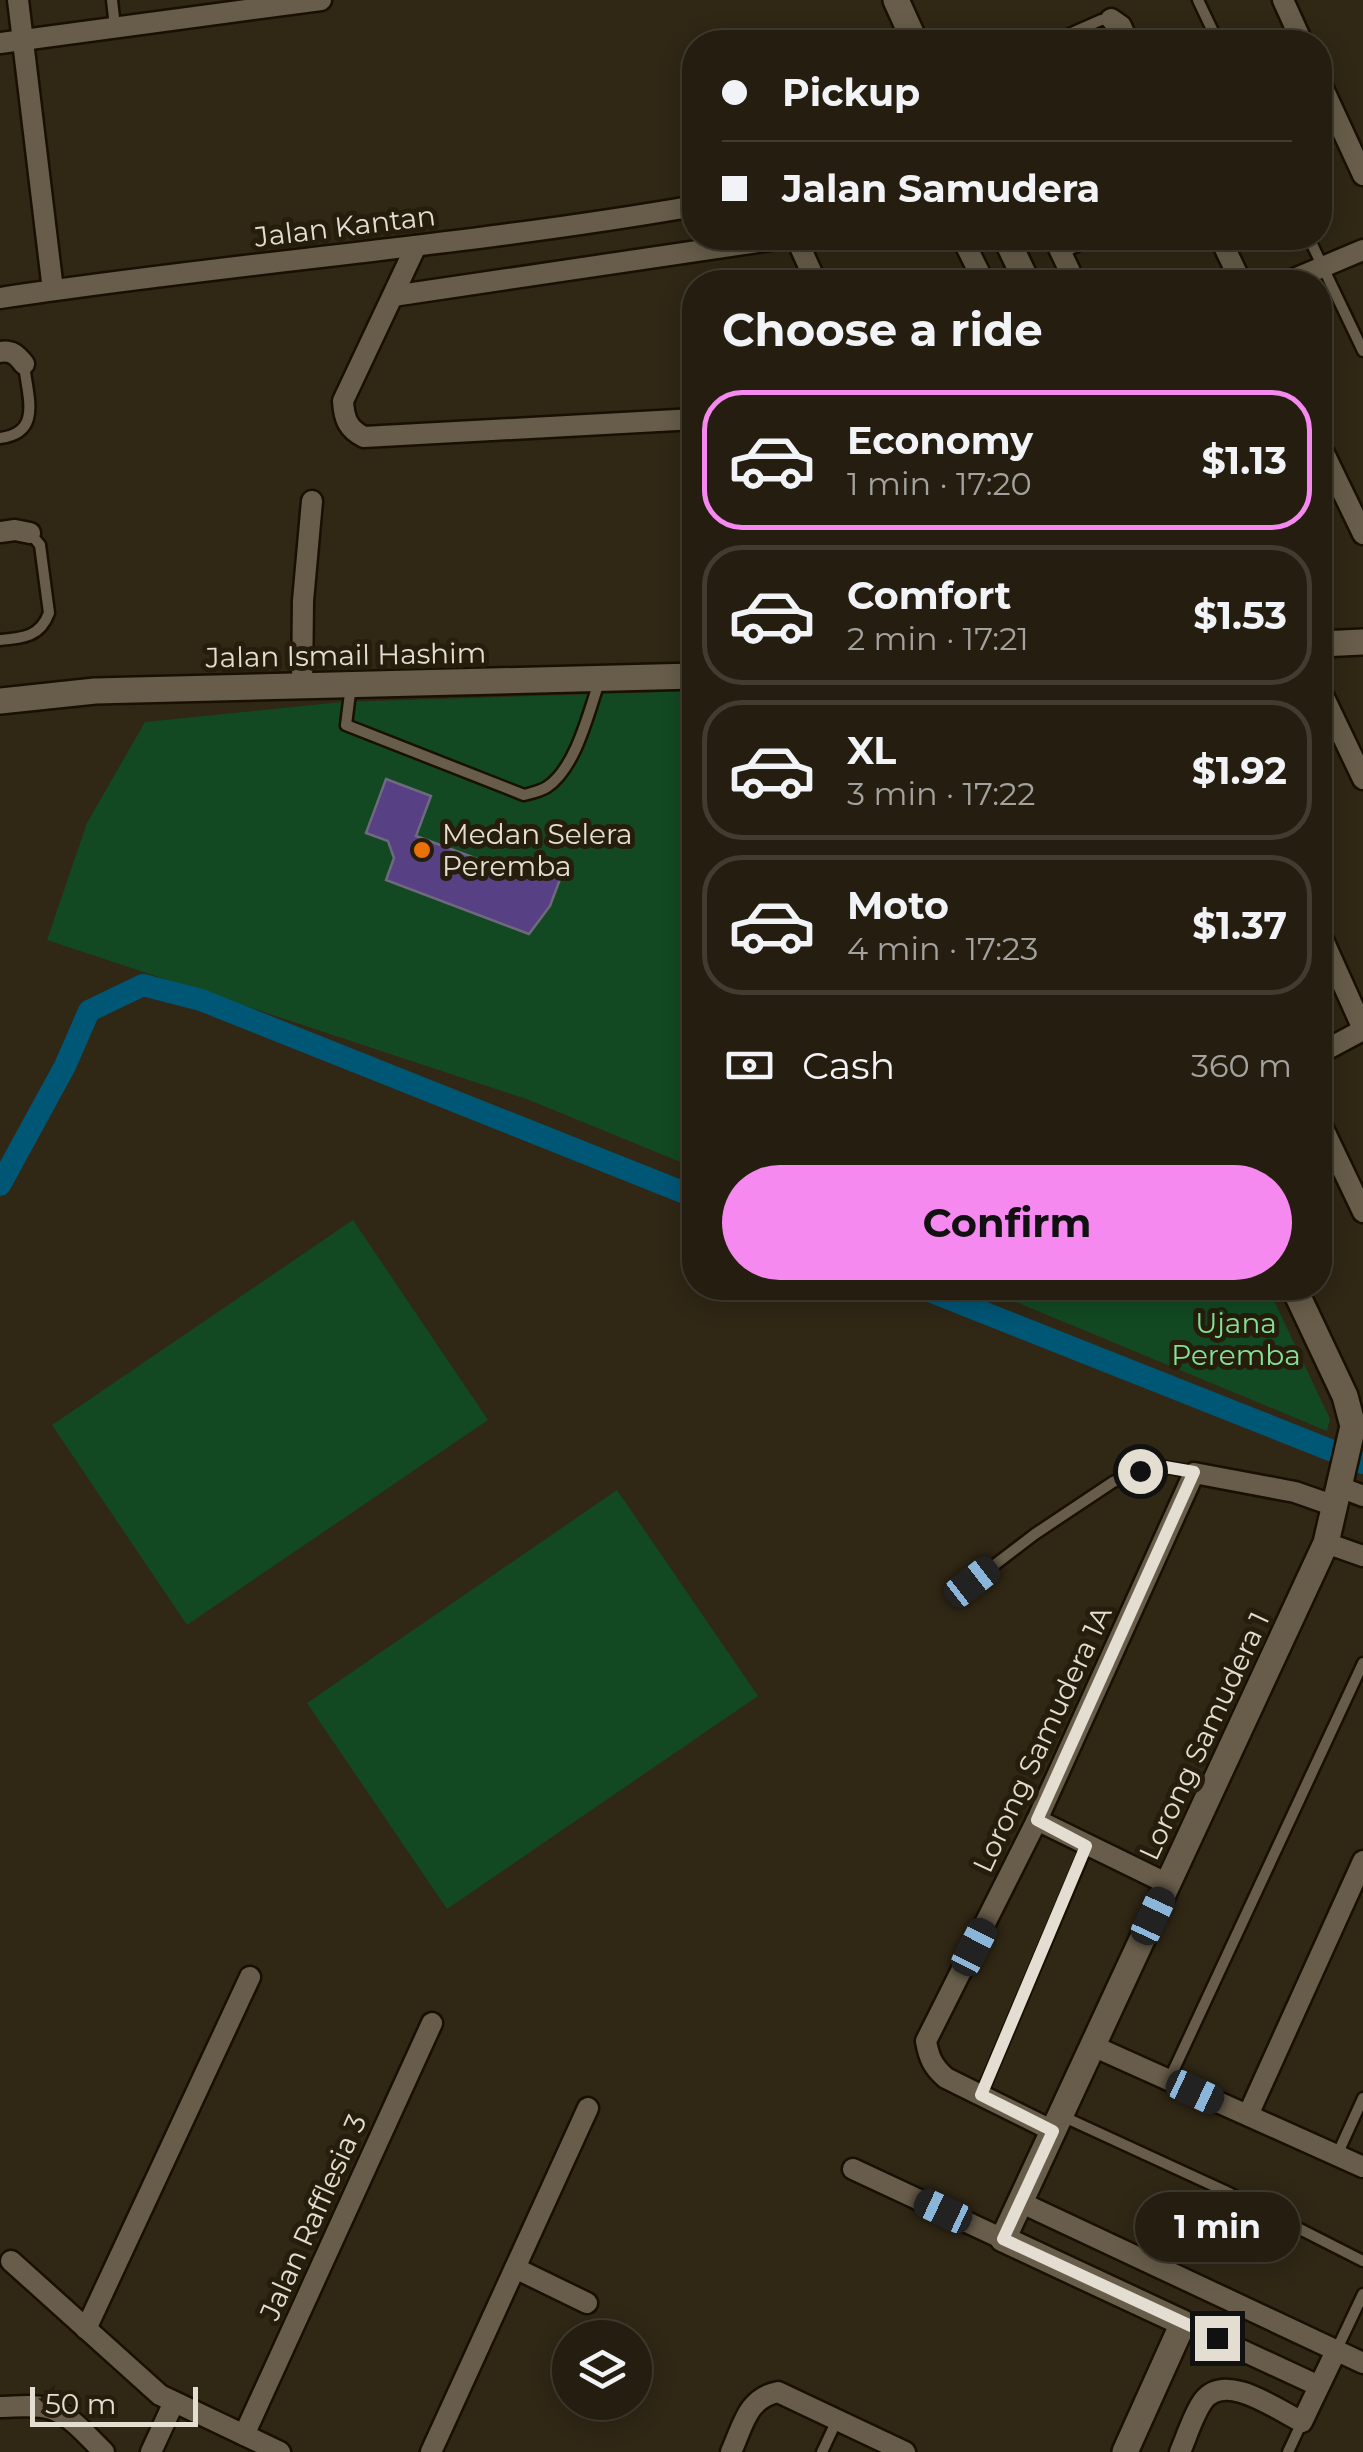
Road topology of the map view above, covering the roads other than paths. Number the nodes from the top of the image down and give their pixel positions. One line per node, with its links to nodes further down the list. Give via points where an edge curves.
1 (18, 0): 16 (street)
2 (112, 0): 10 (lane)
3 (322, 0): 7 (street)
4 (896, 0): 11 (street)
5 (1198, 0): 14 (lane)
6 (1282, 0): 15 (street)
7 (275, 3): 8 (street)
8 (185, 9): 10 (street)
9 (1111, 18): 12 (lane); 13 (street)
10 (115, 28): 16 (street)
11 (910, 30)
12 (1077, 30)
13 (1123, 30)
14 (1212, 30)
15 (1296, 30)
16 (10, 41): 28 (street)
17 (1332, 108): 18 (street)
18 (1363, 175)
19 (682, 208): 20 (street, Jalan Kantan)
20 (416, 246): 28 (street, Jalan Kantan); 29 (street)
21 (703, 250): 29 (street)
22 (1315, 250): 24 (lane)
23 (1363, 250): 24 (street)
24 (1323, 267): 25 (street); 26 (lane)
25 (1316, 270)
26 (1324, 270)
27 (1332, 286): 31 (lane)
28 (53, 290): 30 (street, Jalan Kantan)
29 (393, 296): 34 (street, via 342,402 354,432)
30 (0, 298)
31 (1363, 351)
32 (0, 352): 33 (street, via 18,355)
33 (24, 364): 35 (lane, via 30,416 26,428)
34 (682, 420)
35 (0, 438)
36 (1332, 470): 40 (street)
37 (312, 502): 47 (street)
38 (0, 532): 39 (street)
39 (30, 533): 41 (lane, via 40,545 49,612 32,635)
40 (1363, 534)
41 (0, 640)
42 (1363, 642): 43 (street)
43 (1332, 643)
44 (682, 676): 45 (street, Jalan Ismail Hashim)
45 (600, 678): 46 (street, Jalan Ismail Hashim); 46 (lane, via 561,774 524,796 346,726)
46 (351, 686): 47 (street, Jalan Ismail Hashim)
47 (302, 687): 48 (street, Jalan Ismail Hashim, via 96,691)
48 (0, 701)
49 (1332, 715): 50 (street)
50 (1363, 779)
51 (1332, 960): 52 (street)
52 (1363, 1030): 53 (street)
53 (1332, 1047)
54 (1332, 1147): 55 (street)
55 (1363, 1212)
56 (1300, 1300): 57 (street)
57 (1356, 1421): 59 (street, Lorong Samudera 1)
58 (1194, 1472): 59 (street, via 1295,1492); 62 (lane, via 1165,1467 1112,1482); 64 (street, Lorong Samudera 1A)
59 (1346, 1490): 60 (street, Lorong Samudera 1)
60 (1326, 1543): 61 (street); 67 (street, Lorong Samudera 1)
61 (1363, 1556)
62 (972, 1582)
63 (1363, 1663): 71 (lane)
64 (1037, 1820): 65 (street); 72 (street, Lorong Samudera 1A, via 926,2042 936,2070)
65 (1086, 1846): 67 (street); 72 (lane)
66 (1363, 1861): 75 (street)
67 (1168, 1884): 70 (street, Lorong Samudera 1)
68 (250, 1977): 88 (street)
69 (432, 2023): 96 (street, Jalan Rafflesia 3)
70 (1093, 2046): 71 (street); 76 (street, Lorong Samudera 1)
71 (1169, 2080): 75 (street)
72 (981, 2095): 76 (street, Lorong Samudera 1A)
73 (1363, 2098): 77 (lane)
74 (588, 2108): 84 (street)
75 (1248, 2115): 77 (street)
76 (1057, 2123): 80 (street, Lorong Samudera 1); 83 (lane, via 1225,2191)
77 (1337, 2155): 78 (street)
78 (1363, 2167)
79 (853, 2169): 81 (street)
80 (1020, 2202): 81 (street, Lorong Samudera 1); 89 (street)
81 (1003, 2239): 87 (street)
82 (10, 2261): 88 (street)
83 (1363, 2261)
84 (515, 2268): 86 (street); 101 (street)
85 (1363, 2294): 89 (lane)
86 (588, 2303)
87 (1183, 2323): 91 (street); 104 (street)
88 (86, 2329): 92 (street)
89 (1336, 2350): 90 (street); 91 (street)
90 (1363, 2363)
91 (1319, 2386): 95 (street)
92 (174, 2402): 96 (street); 99 (street)
93 (0, 2407): 98 (street, via 52,2410)
94 (837, 2420): 97 (street); 102 (street, via 778,2392 766,2394 755,2400); 103 (lane)
95 (1302, 2422): 105 (street, via 1234,2388 1218,2388 1203,2400); 106 (lane)
96 (244, 2435): 100 (street)
97 (902, 2451)
98 (104, 2452)
99 (152, 2452)
100 (280, 2452)
101 (431, 2452)
102 (732, 2452)
103 (822, 2452)
104 (1124, 2452)
105 (1180, 2452)
106 (1288, 2452)

